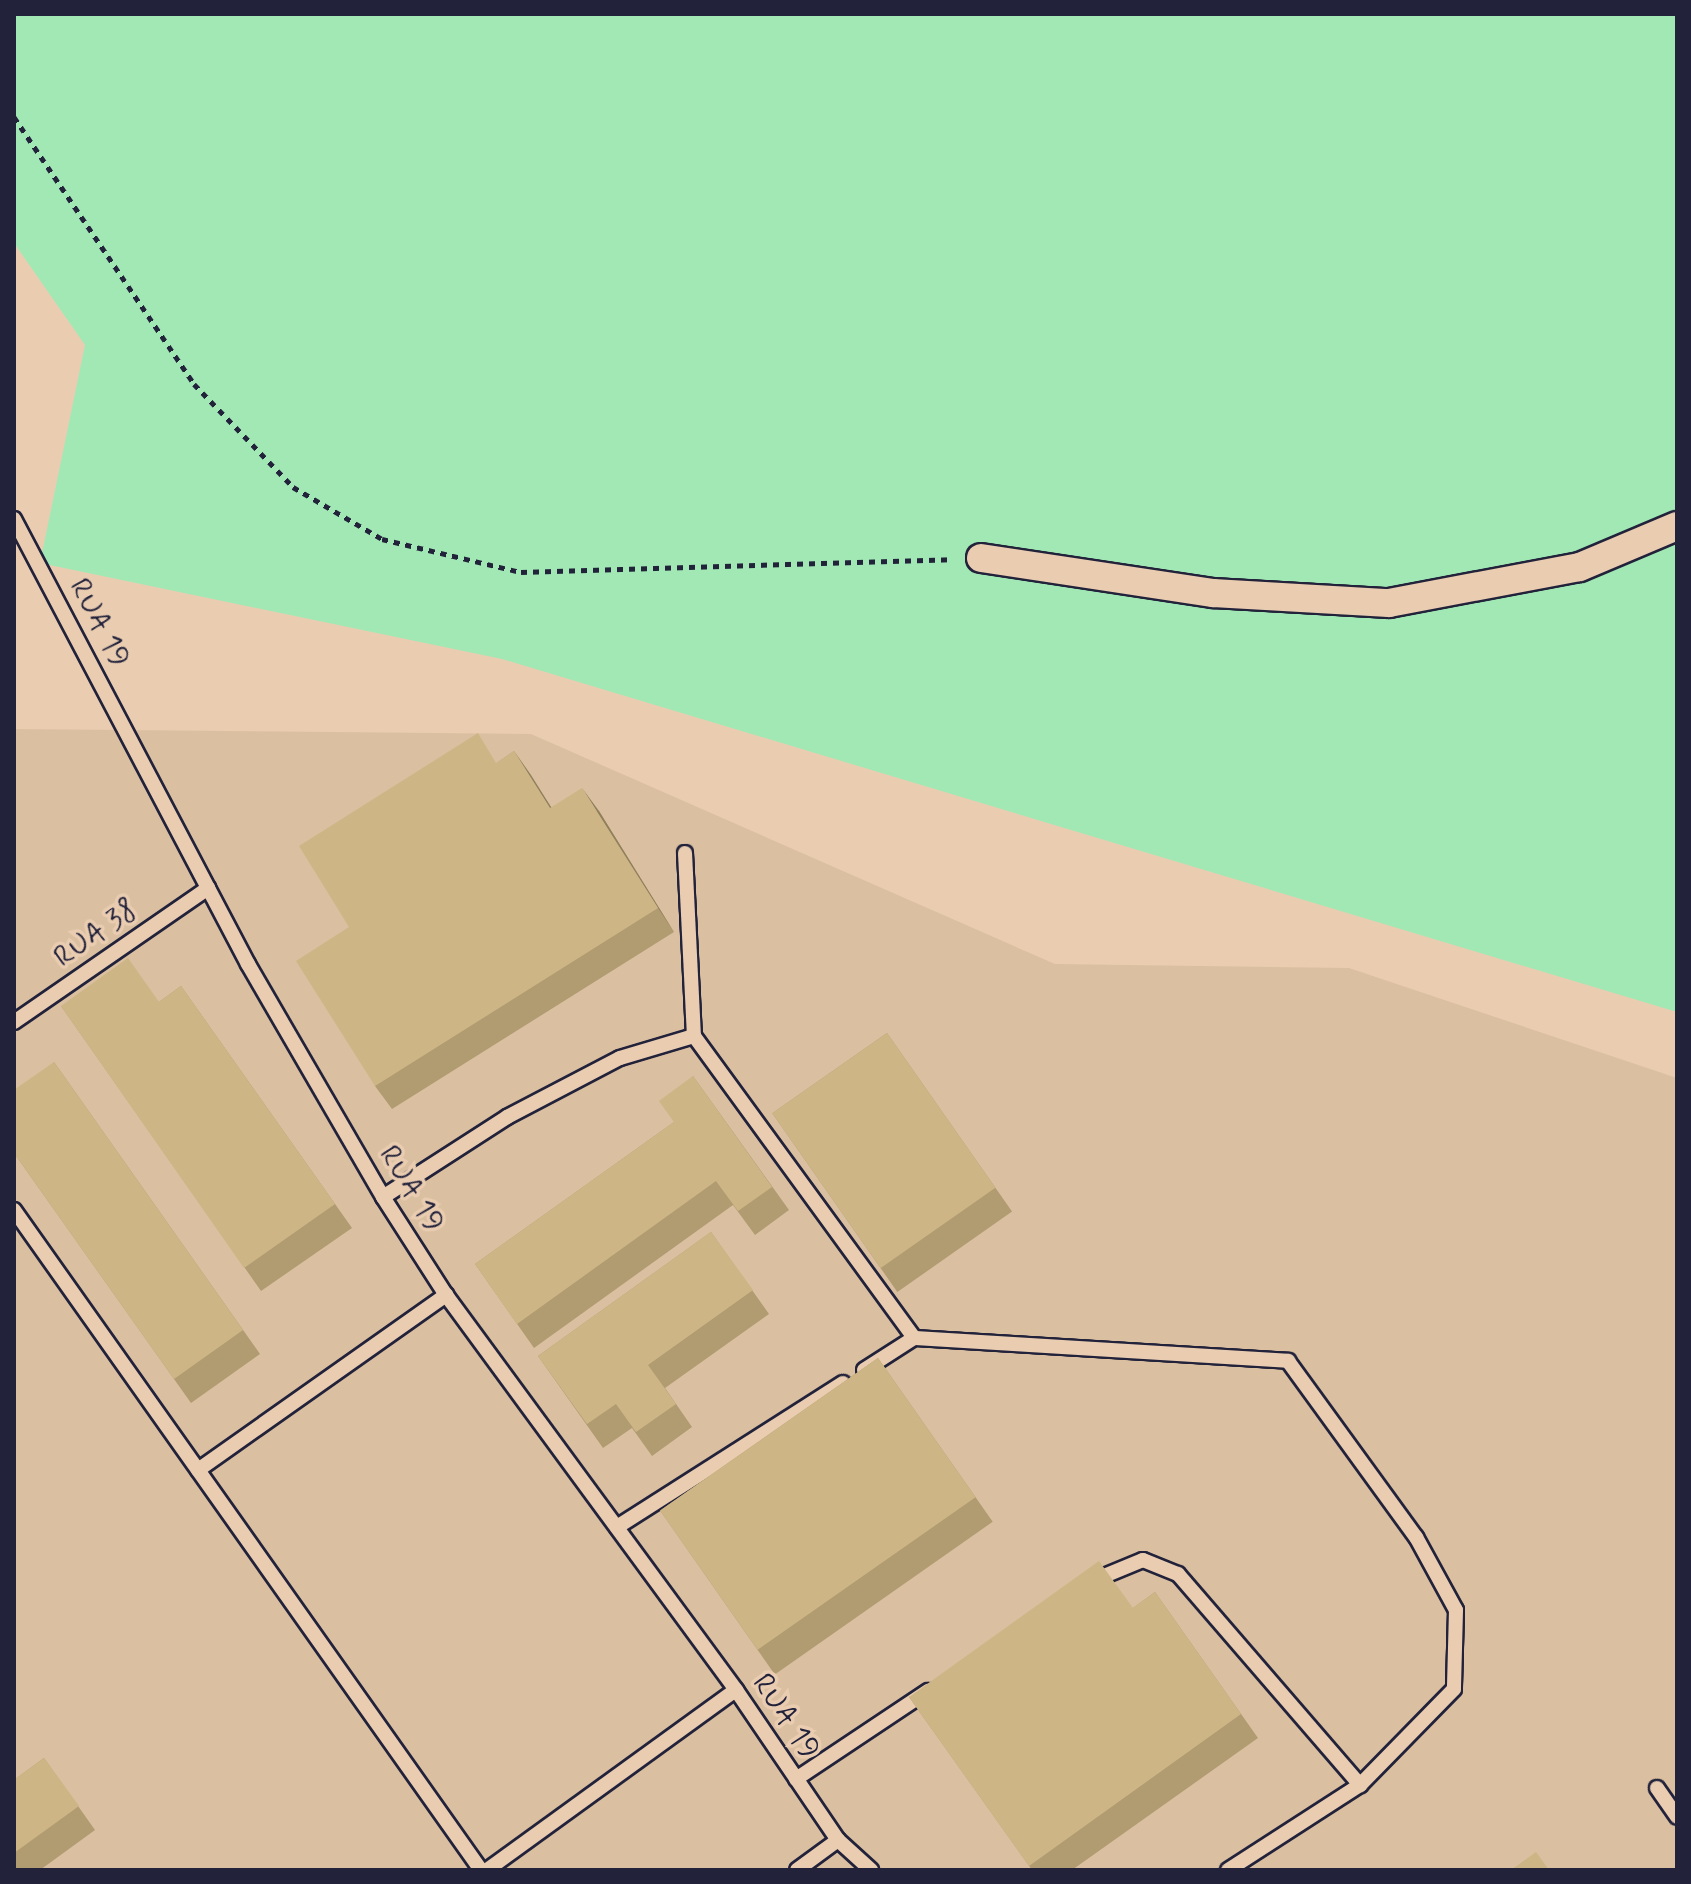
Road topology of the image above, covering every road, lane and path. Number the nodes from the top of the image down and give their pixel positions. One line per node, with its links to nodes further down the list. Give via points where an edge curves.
1 (14, 117): 4 (path, via 194,384 293,487 382,539 521,572)
2 (14, 519): 6 (lane, RUA 19)
3 (1677, 526): 4 (street, via 1580,567 1389,603 1213,593)
4 (981, 558)
5 (685, 853): 8 (lane)
6 (208, 888): 7 (lane, RUA 38); 9 (lane, RUA 19)
7 (14, 1022)
8 (694, 1036): 9 (lane, via 606,1065 507,1117); 12 (lane)
9 (383, 1197): 11 (lane, RUA 19)
10 (14, 1210): 13 (lane)
11 (446, 1295): 13 (lane); 14 (lane, RUA 19)
12 (914, 1338): 14 (lane); 19 (lane, via 1288,1361 1416,1537 1456,1610 1454,1689)
13 (198, 1470): 23 (lane)
14 (617, 1527): 17 (lane, RUA 19)
15 (1077, 1590): 19 (lane, via 1103,1573 1143,1560 1178,1574)
16 (937, 1685): 18 (lane)
17 (736, 1690): 18 (lane, RUA 19); 24 (lane)
18 (796, 1779): 22 (lane, RUA 19)
19 (1360, 1785): 27 (lane)
20 (1657, 1788): 21 (lane)
21 (1677, 1817)
22 (838, 1840): 25 (lane); 26 (lane, RUA 19)
23 (481, 1870)
24 (487, 1870)
25 (797, 1870)
26 (871, 1870)
27 (1228, 1870)

